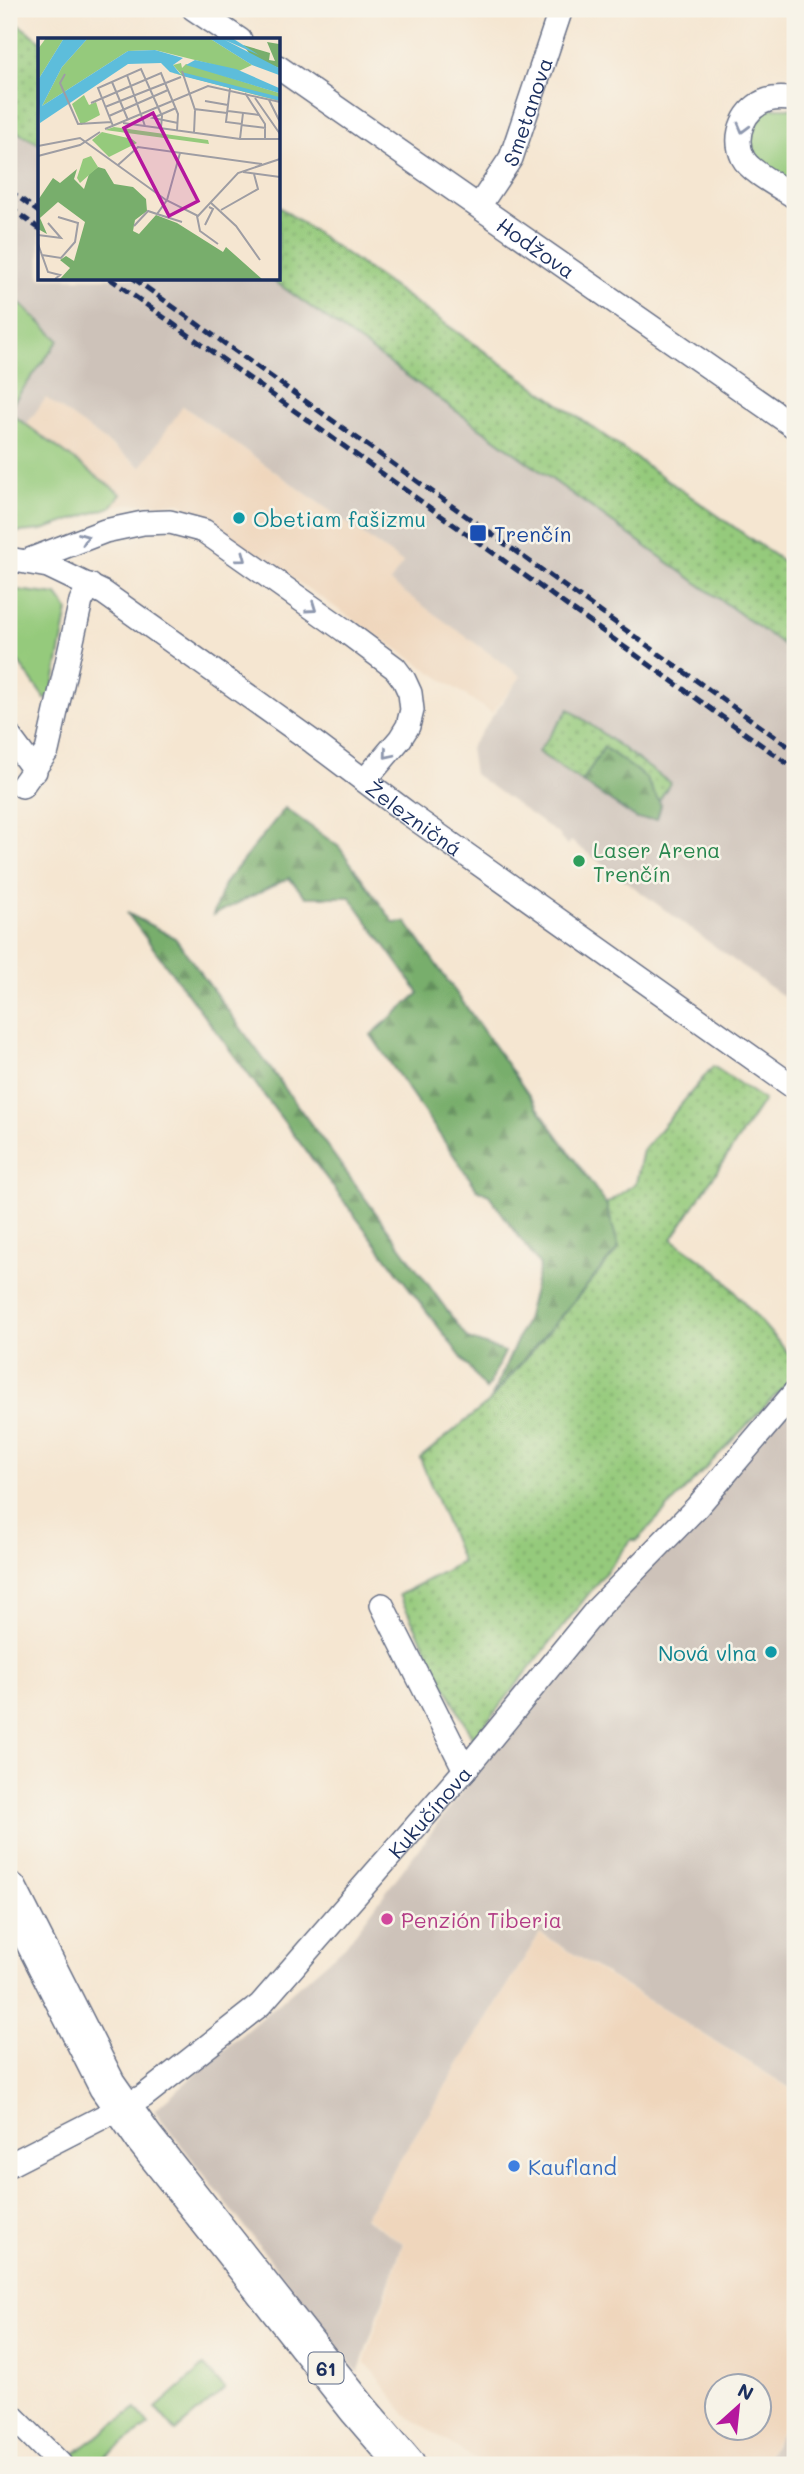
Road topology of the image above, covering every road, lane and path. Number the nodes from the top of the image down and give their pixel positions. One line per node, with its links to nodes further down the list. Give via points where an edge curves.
1 (194, 9): 3 (street)
2 (561, 9): 7 (street, Smetanova, via 511,158)
3 (237, 38)
4 (280, 68): 7 (street, Hodžova)
5 (795, 99): 6 (street, one-way to 6, via 758,104 747,113 739,135 743,159)
6 (795, 197)
7 (479, 206): 8 (street, Hodžova)
8 (795, 427)
9 (18, 560): 10 (street, Železničná, via 48,566); 12 (street, one-way to 12, via 143,523 170,522 204,531 355,638 404,680 412,710 408,726)
10 (90, 585): 11 (street, via 81,600 47,751 28,779); 12 (street, Železničná)
11 (9, 736)
12 (365, 780): 13 (street, Železničná)
13 (795, 1088)
14 (795, 1392): 16 (street, Kukučínova, via 697,1507 597,1609)
15 (382, 1605): 16 (street)
16 (465, 1770): 18 (street, Kukučínova, via 260,2004 144,2096)
17 (9, 1891): 18 (main road, 61)
18 (122, 2107): 19 (street, Kukučínova); 22 (main road, 61)
19 (9, 2165)
20 (9, 2413): 21 (street)
21 (60, 2464)
22 (406, 2465)

